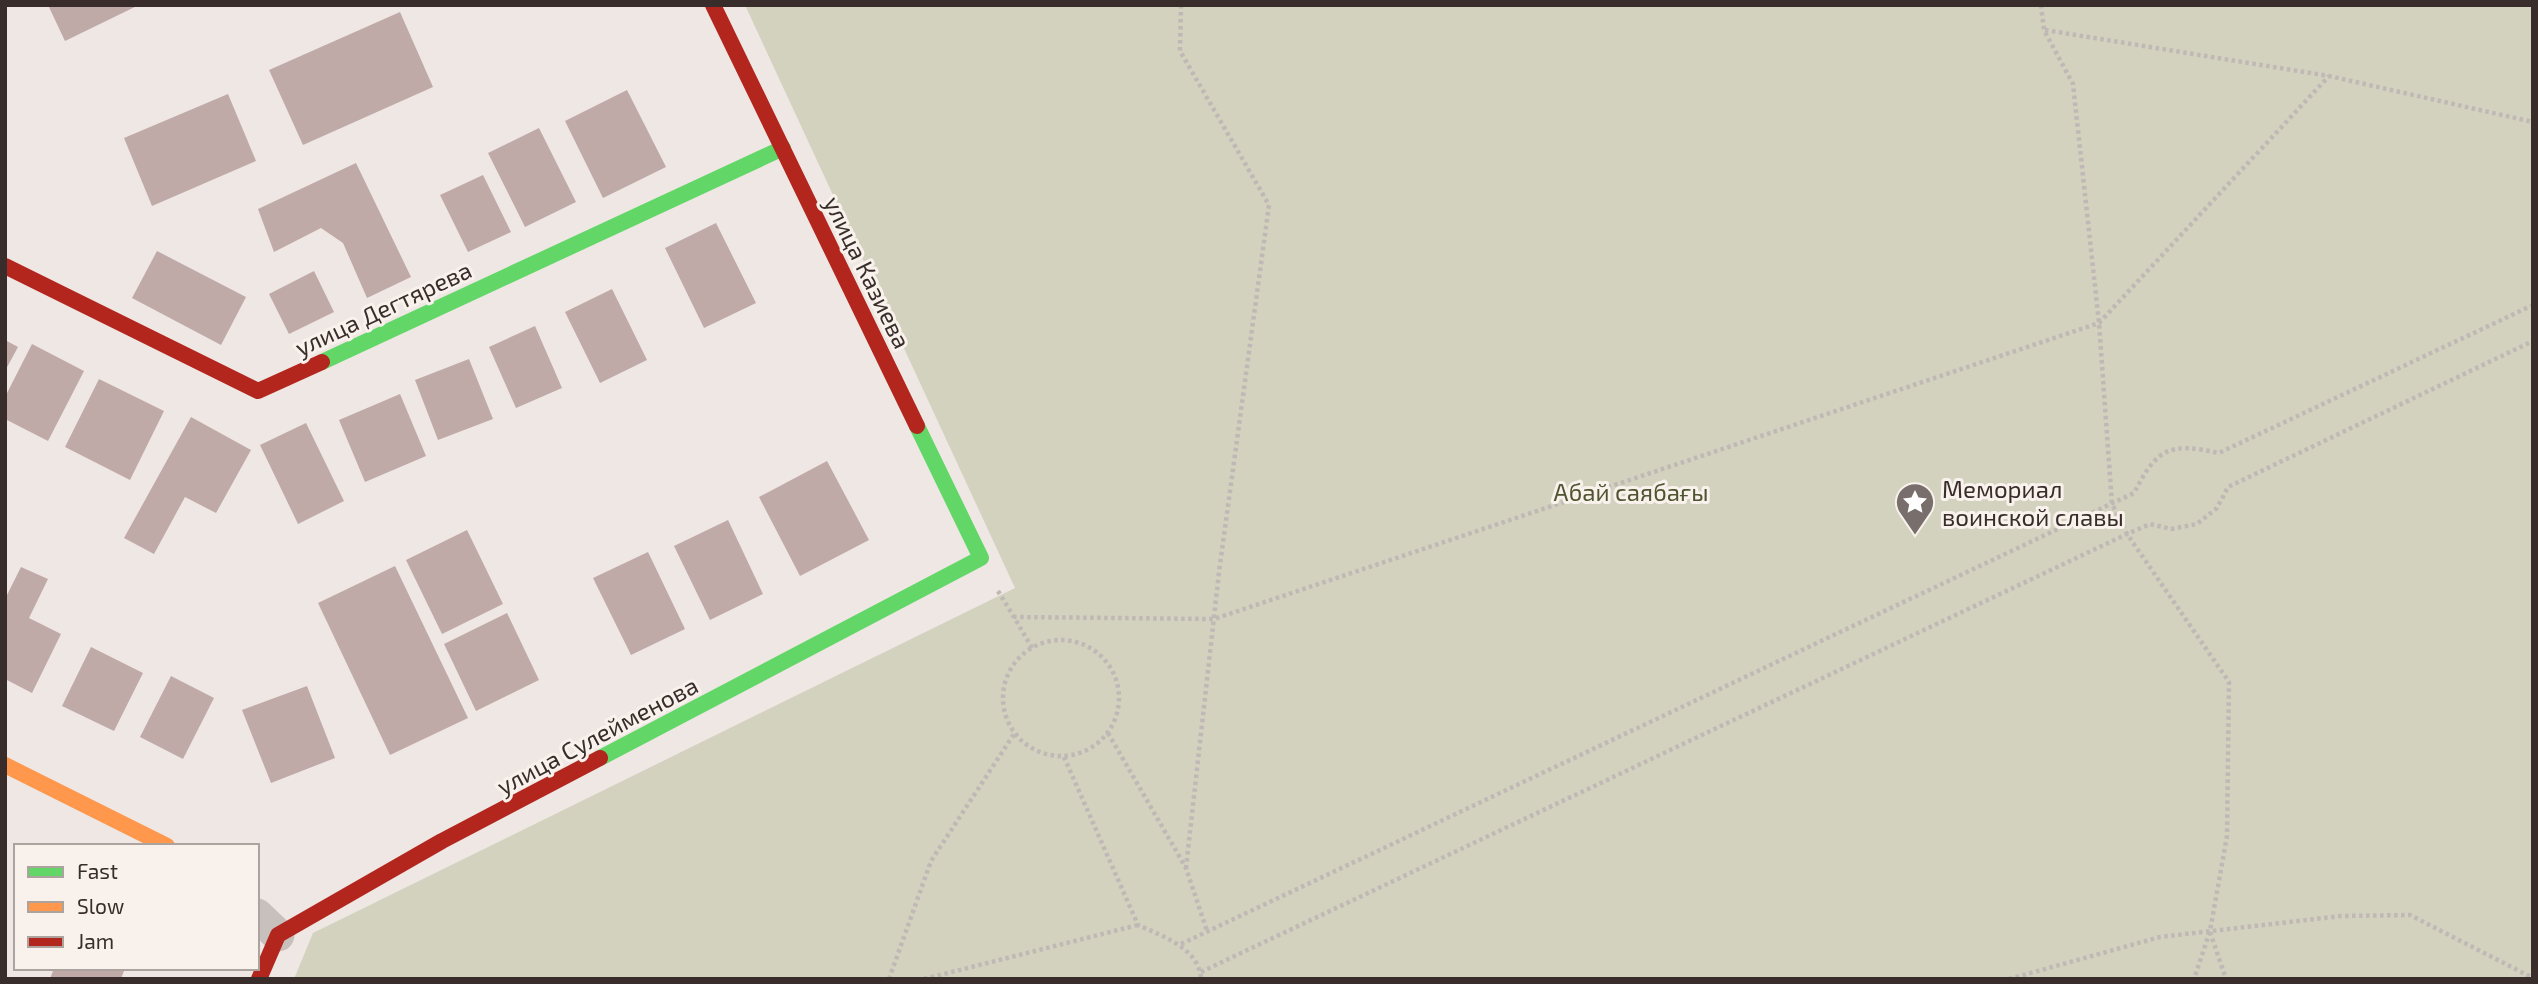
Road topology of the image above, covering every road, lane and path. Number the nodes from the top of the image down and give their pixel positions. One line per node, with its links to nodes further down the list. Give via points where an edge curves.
1 (713, 5): 7 (street, улица Казиева)
2 (1181, 5): 15 (path, via 1180,51 1269,205)
3 (2041, 5): 4 (path)
4 (2044, 30): 5 (path); 10 (path, via 2073,84)
5 (2329, 76): 6 (path); 10 (path)
6 (2533, 122)
7 (783, 148): 8 (street, улица Дегтярева, via 258,391); 14 (street, улица Казиева)
8 (5, 266)
9 (2533, 305): 12 (path, via 2219,453 2192,447 2162,452 2134,493)
10 (2099, 323): 12 (path); 15 (path)
11 (2533, 341): 13 (path, via 2228,486 2217,508 2197,524 2171,529 2150,524)
12 (2112, 504): 13 (path); 25 (path)
13 (2127, 534): 26 (path, via 2229,682 2227,836); 28 (path)
14 (981, 558): 23 (street, улица Сулейменова, via 442,841)
15 (1214, 619): 16 (path, via 1014,617); 22 (path)
16 (1032, 648): 17 (path, via 1070,641 1104,659 1115,676 1119,695 1117,715); 18 (path, via 1016,660 1006,677 1002,697)
17 (1108, 733): 19 (path, via 1096,745); 22 (path)
18 (1014, 734): 19 (path, via 1045,755); 31 (path, via 931,862)
19 (1064, 757): 24 (path)
20 (5, 765): 21 (street)
21 (163, 844)
22 (1186, 868): 25 (path)
23 (268, 925): 30 (street, улица Сулейменова)
24 (1138, 925): 27 (path); 32 (path)
25 (1207, 931): 27 (path)
26 (2210, 932): 29 (path, via 2341,916 2410,915); 34 (path, via 2160,937); 35 (path); 36 (path)
27 (1181, 944): 28 (path)
28 (1201, 972): 33 (path)
29 (2533, 978)
30 (259, 979)
31 (889, 979)
32 (924, 979)
33 (1201, 979)
34 (2010, 979)
35 (2194, 979)
36 (2226, 979)

